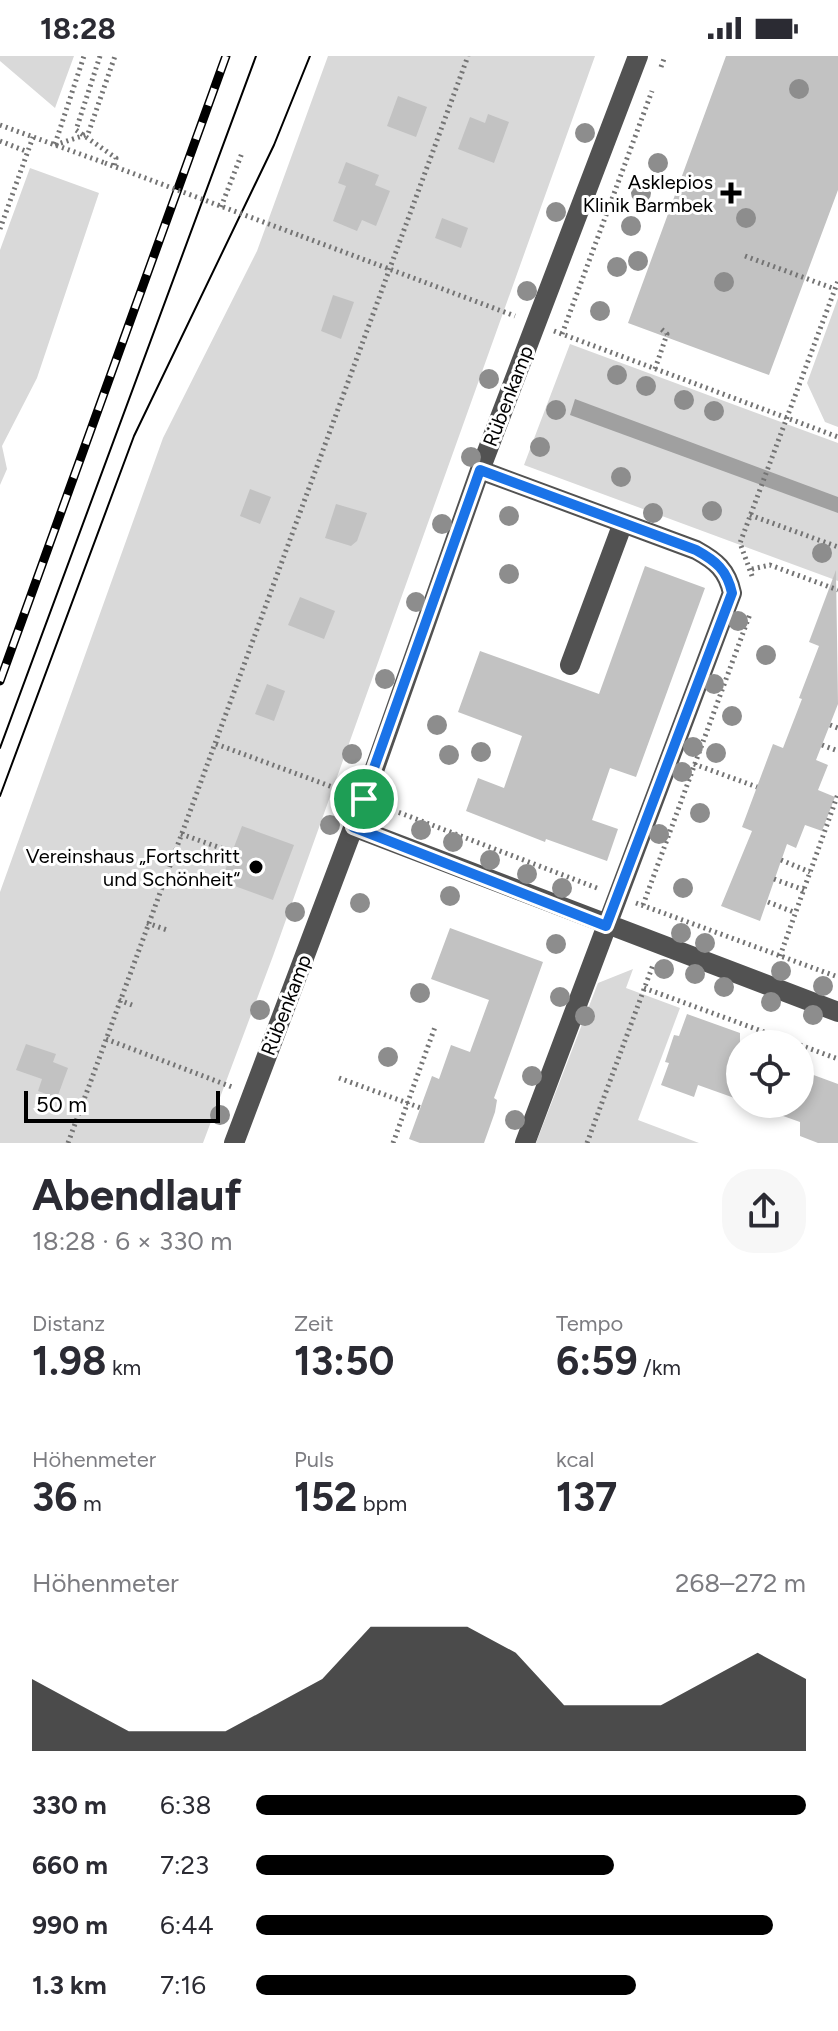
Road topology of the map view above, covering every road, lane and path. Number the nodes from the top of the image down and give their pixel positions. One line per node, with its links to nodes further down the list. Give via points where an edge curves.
1 (84, 56): 12 (path)
2 (100, 56): 15 (path, bridge, via 76,130 116,158)
3 (115, 56): 12 (path, via 88,134)
4 (468, 56): 19 (path)
5 (638, 56): 27 (street, Rübenkamp)
6 (665, 56): 7 (path)
7 (660, 71)
8 (654, 85): 24 (path, via 562,334)
9 (0, 125): 10 (path)
10 (33, 137): 12 (path); 13 (path)
11 (0, 141): 13 (path)
12 (55, 145): 15 (path, bridge)
13 (28, 152): 17 (path)
14 (242, 153): 16 (path, bridge)
15 (114, 167): 16 (path, bridge)
16 (221, 207): 19 (path, bridge)
17 (0, 229)
18 (745, 256): 21 (path)
19 (389, 269): 22 (path); 37 (path)
20 (838, 281): 21 (path)
21 (835, 289): 25 (path)
22 (515, 316)
23 (660, 328): 24 (path, via 667,334)
24 (655, 369): 25 (path)
25 (786, 418): 26 (path); 28 (path)
26 (838, 437)
27 (480, 470): 29 (street); 43 (street, Rübenkamp)
28 (752, 512): 30 (path); 31 (path, via 740,543)
29 (623, 523): 32 (street, via 696,550); 34 (street)
30 (838, 547)
31 (752, 569): 32 (path); 33 (path, via 770,565)
32 (728, 575): 40 (street, via 732,593)
33 (838, 590)
34 (570, 665)
35 (830, 725): 36 (path)
36 (838, 728)
37 (216, 744): 43 (path); 46 (path)
38 (822, 745): 39 (path)
39 (838, 751)
40 (670, 755): 41 (path); 57 (street)
41 (757, 787)
42 (838, 794): 44 (path)
43 (364, 799): 45 (street, Rübenkamp); 52 (path)
44 (835, 815): 49 (path)
45 (353, 827): 57 (street); 72 (street, Rübenkamp)
46 (181, 834): 47 (path); 56 (path)
47 (232, 852)
48 (781, 860): 49 (path)
49 (810, 872): 51 (path)
50 (774, 879): 51 (path)
51 (804, 890): 55 (path)
52 (607, 892)
53 (634, 902): 60 (path)
54 (768, 902): 55 (path)
55 (796, 913): 60 (path)
56 (147, 923): 58 (path); 63 (path)
57 (606, 926): 59 (street); 78 (street)
58 (167, 930)
59 (660, 945): 62 (path); 65 (street)
60 (780, 956): 61 (path)
61 (838, 977)
62 (644, 988): 67 (path); 79 (path)
63 (119, 1000): 64 (path); 68 (path)
64 (132, 1005)
65 (838, 1012)
66 (435, 1027): 73 (path)
67 (760, 1030)
68 (106, 1039): 72 (path); 75 (path)
69 (814, 1050): 70 (path)
70 (838, 1059)
71 (339, 1078): 73 (path)
72 (252, 1095): 76 (street, Rübenkamp)
73 (407, 1103): 74 (path); 77 (path)
74 (421, 1108)
75 (68, 1143)
76 (234, 1143)
77 (393, 1143)
78 (525, 1143)
79 (587, 1143)

